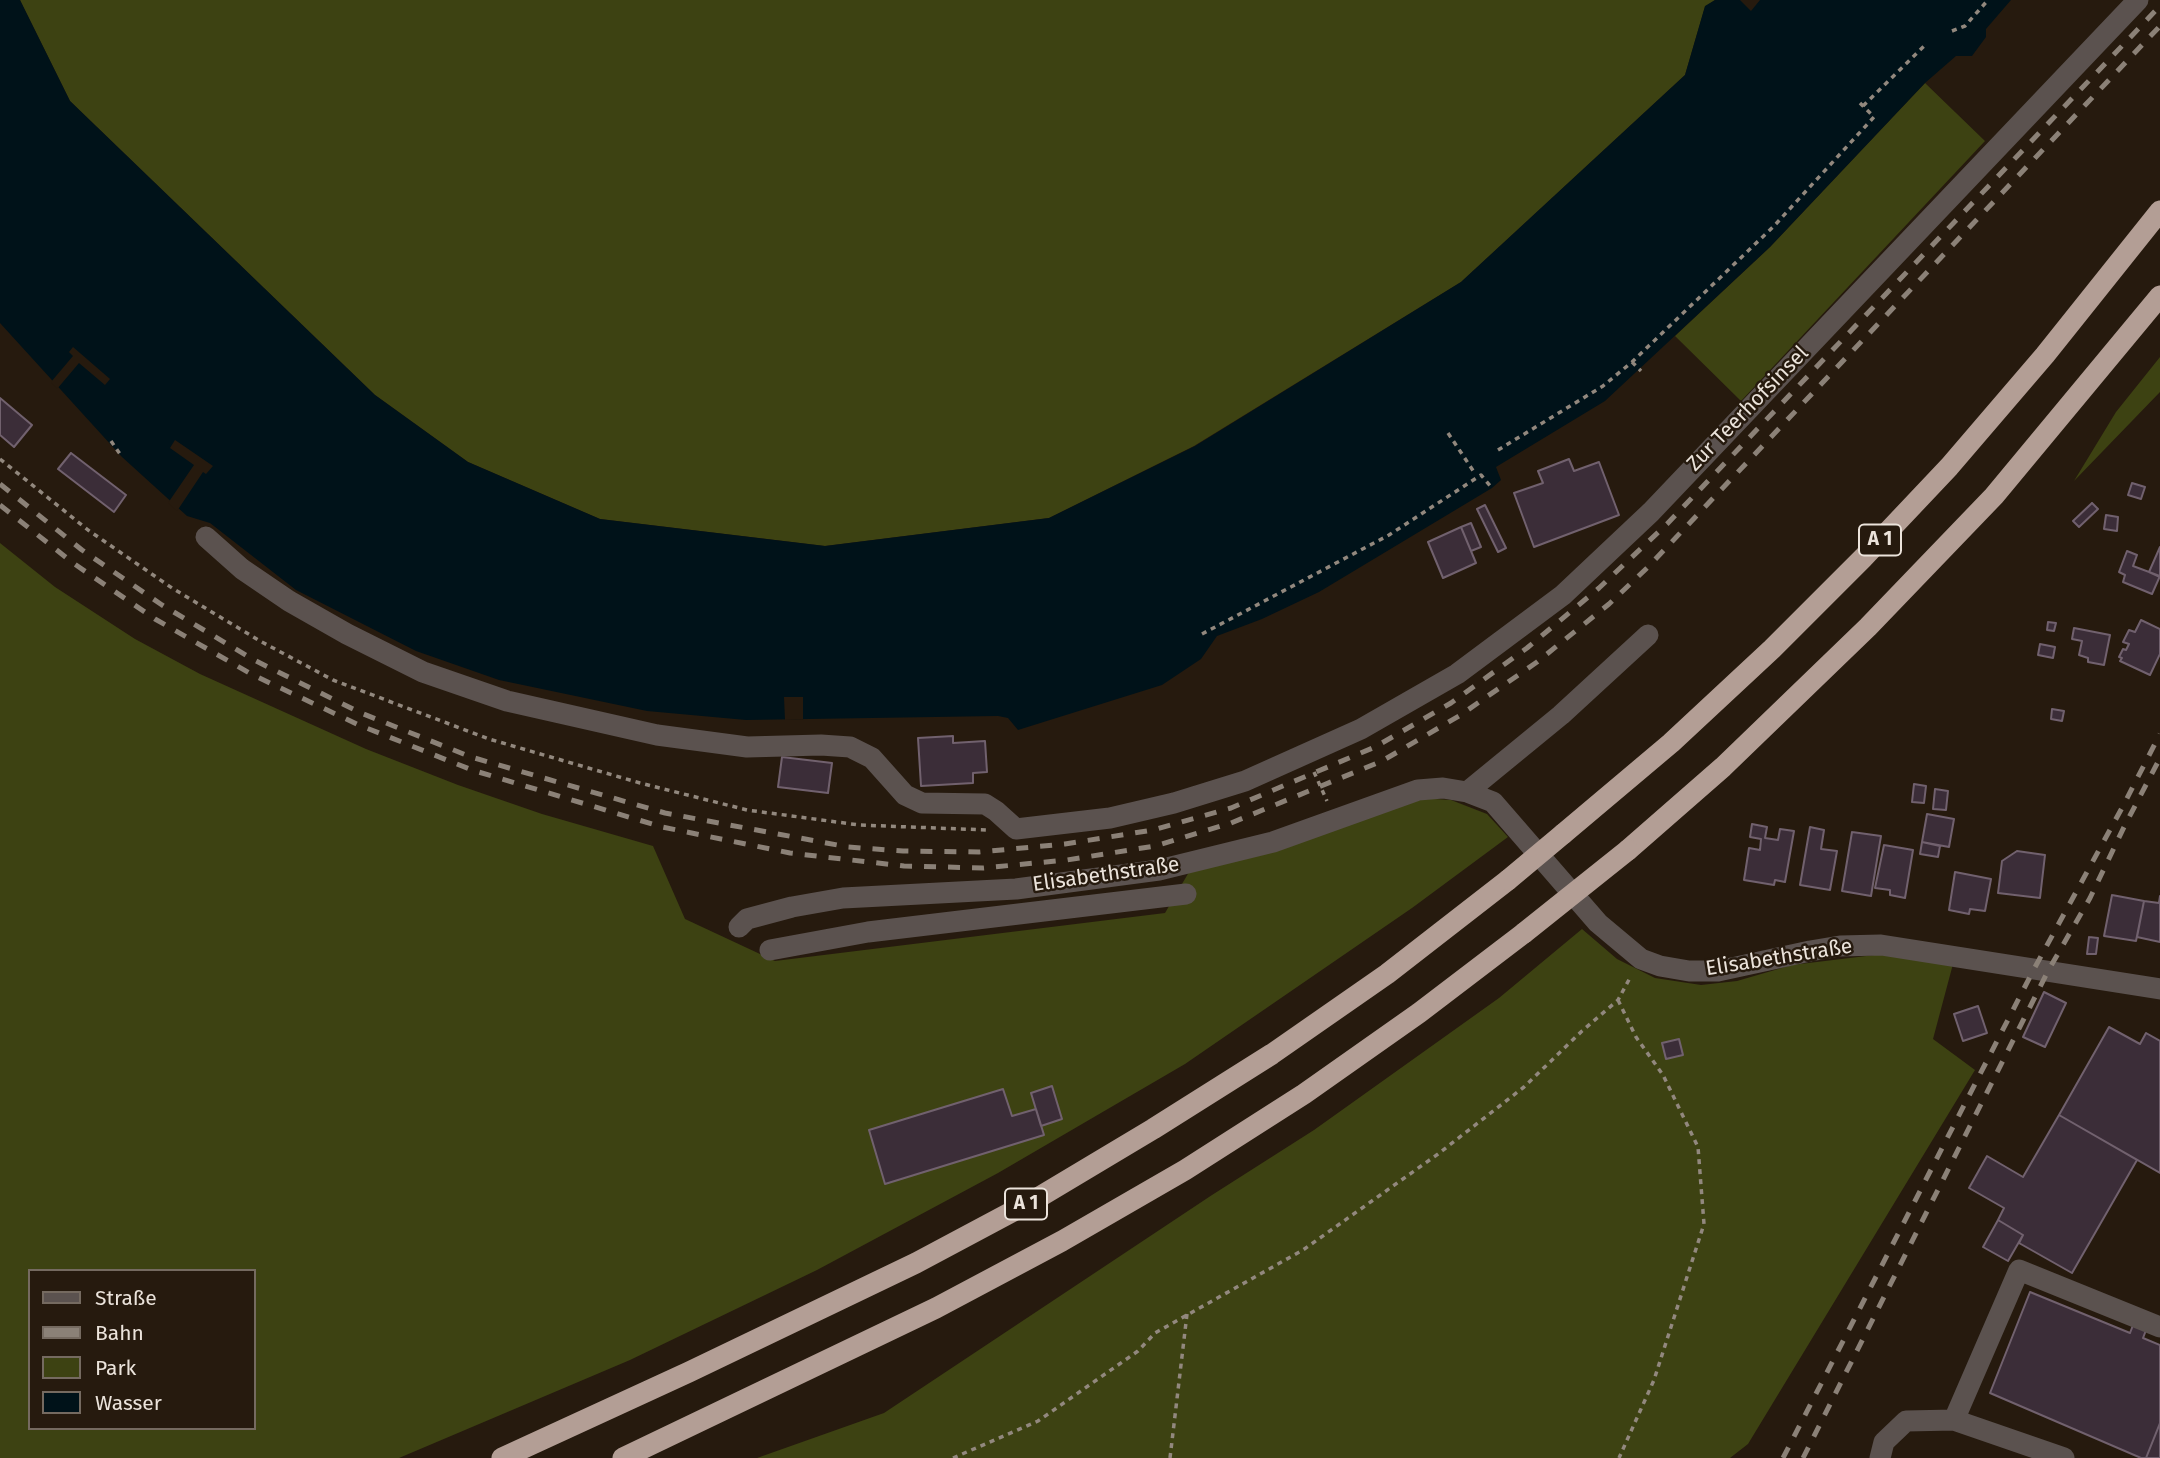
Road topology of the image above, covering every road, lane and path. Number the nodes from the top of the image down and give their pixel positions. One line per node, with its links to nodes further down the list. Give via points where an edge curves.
1 (1988, 0): 3 (path, via 1965,26)
2 (2138, 0): 20 (street, Zur Teerhofsinsel, via 1651,512 1563,595 1457,674 1361,730)
3 (1952, 31)
4 (1924, 46): 6 (path)
5 (1858, 100): 6 (path)
6 (1863, 106): 9 (path, via 1874,117 1773,226)
7 (2160, 211): 32 (highway, A 1, bridge, via 1949,467 1772,649 1671,743 1387,974 1272,1054 1036,1199 916,1263)
8 (2160, 296): 33 (highway, A 1, bridge, via 1994,496 1886,609 1723,767 1628,850 1419,1013 1233,1140 1062,1241 936,1308)
9 (1632, 362): 10 (path); 13 (path, via 1603,386)
10 (1640, 371)
11 (1448, 433): 15 (path)
12 (111, 441): 14 (path)
13 (1498, 450)
14 (122, 457)
15 (1474, 472)
16 (1492, 488): 18 (path, via 1481,475 1390,535)
17 (206, 537): 20 (street, Zur Teerhofsinsel, via 289,601 423,672 507,701 657,735 747,747 850,747 872,758 905,795 922,803 985,804 1016,829 1110,818 1174,803 1245,781)
18 (1202, 634)
19 (1648, 635): 21 (street)
20 (1306, 754): 22 (path)
21 (1467, 792): 22 (street, Elisabethstraße, via 1418,790); 26 (street, Elisabethstraße, via 1493,802 1598,923)
22 (1334, 819): 24 (street, Elisabethstraße, via 1273,842 1159,870 1016,888 843,898 747,919)
23 (1186, 894): 25 (street, via 868,932)
24 (739, 927)
25 (770, 950)
26 (1641, 959): 27 (street, Elisabethstraße, via 1689,971 1718,971 1840,946 1881,945); 28 (path)
27 (2160, 989)
28 (1618, 1000): 29 (path, via 1524,1087 1438,1154 1303,1250); 36 (path, via 1636,1037 1663,1075 1698,1147 1704,1224 1654,1380)
29 (1186, 1314): 34 (path, via 1038,1421); 35 (path)
30 (2160, 1327): 31 (street, via 2019,1270)
31 (1954, 1420): 37 (street, via 1906,1421 1884,1442); 38 (street)
32 (502, 1458)
33 (623, 1458)
34 (953, 1458)
35 (1170, 1458)
36 (1619, 1458)
37 (1880, 1458)
38 (2063, 1458)

